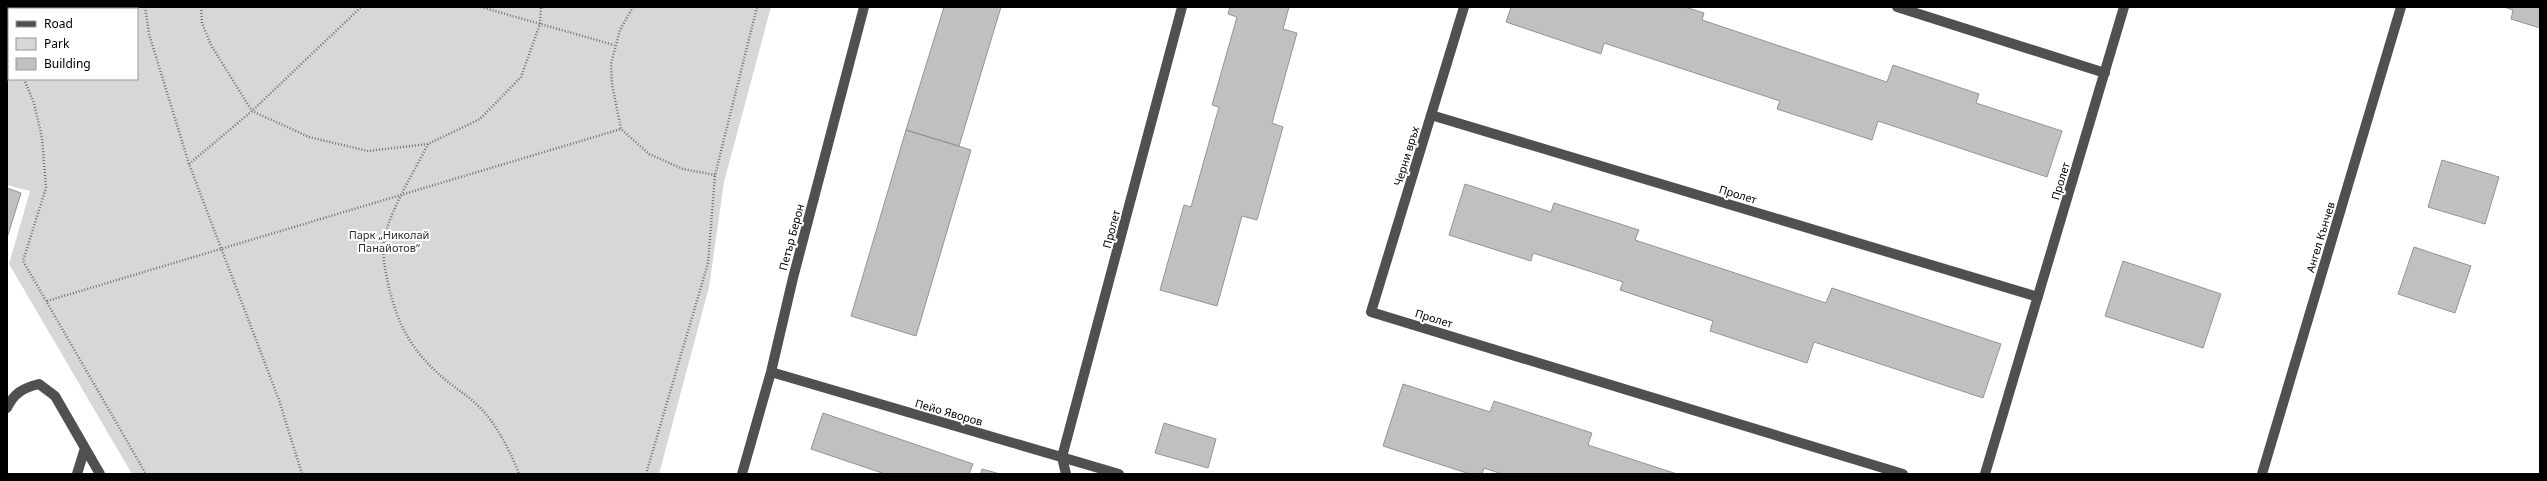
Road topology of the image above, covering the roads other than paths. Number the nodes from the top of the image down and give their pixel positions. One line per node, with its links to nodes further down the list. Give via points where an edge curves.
1 (864, 7): 11 (street, Петър Берон)
2 (1182, 7): 14 (street, Пролет)
3 (1464, 7): 8 (street, Черни връх)
4 (1897, 7): 7 (street)
5 (2124, 7): 7 (street, Пролет)
6 (2401, 7): 22 (street, Ангел Кънчев)
7 (2105, 73): 9 (street, Пролет)
8 (1431, 115): 9 (street, Пролет); 10 (street, Черни връх)
9 (2038, 297): 21 (street, Пролет)
10 (1371, 312): 20 (street, Пролет)
11 (771, 372): 14 (street, Пейо Яворов); 17 (street, Петър Берон)
12 (7, 408): 13 (street, via 12,398 24,387 39,384 55,396)
13 (85, 448): 15 (street); 16 (street)
14 (1062, 457): 18 (street); 19 (street, Пейо Яворов)
15 (77, 474)
16 (100, 474)
17 (742, 474)
18 (1066, 474)
19 (1120, 474)
20 (1902, 474)
21 (1985, 474)
22 (2262, 474)

